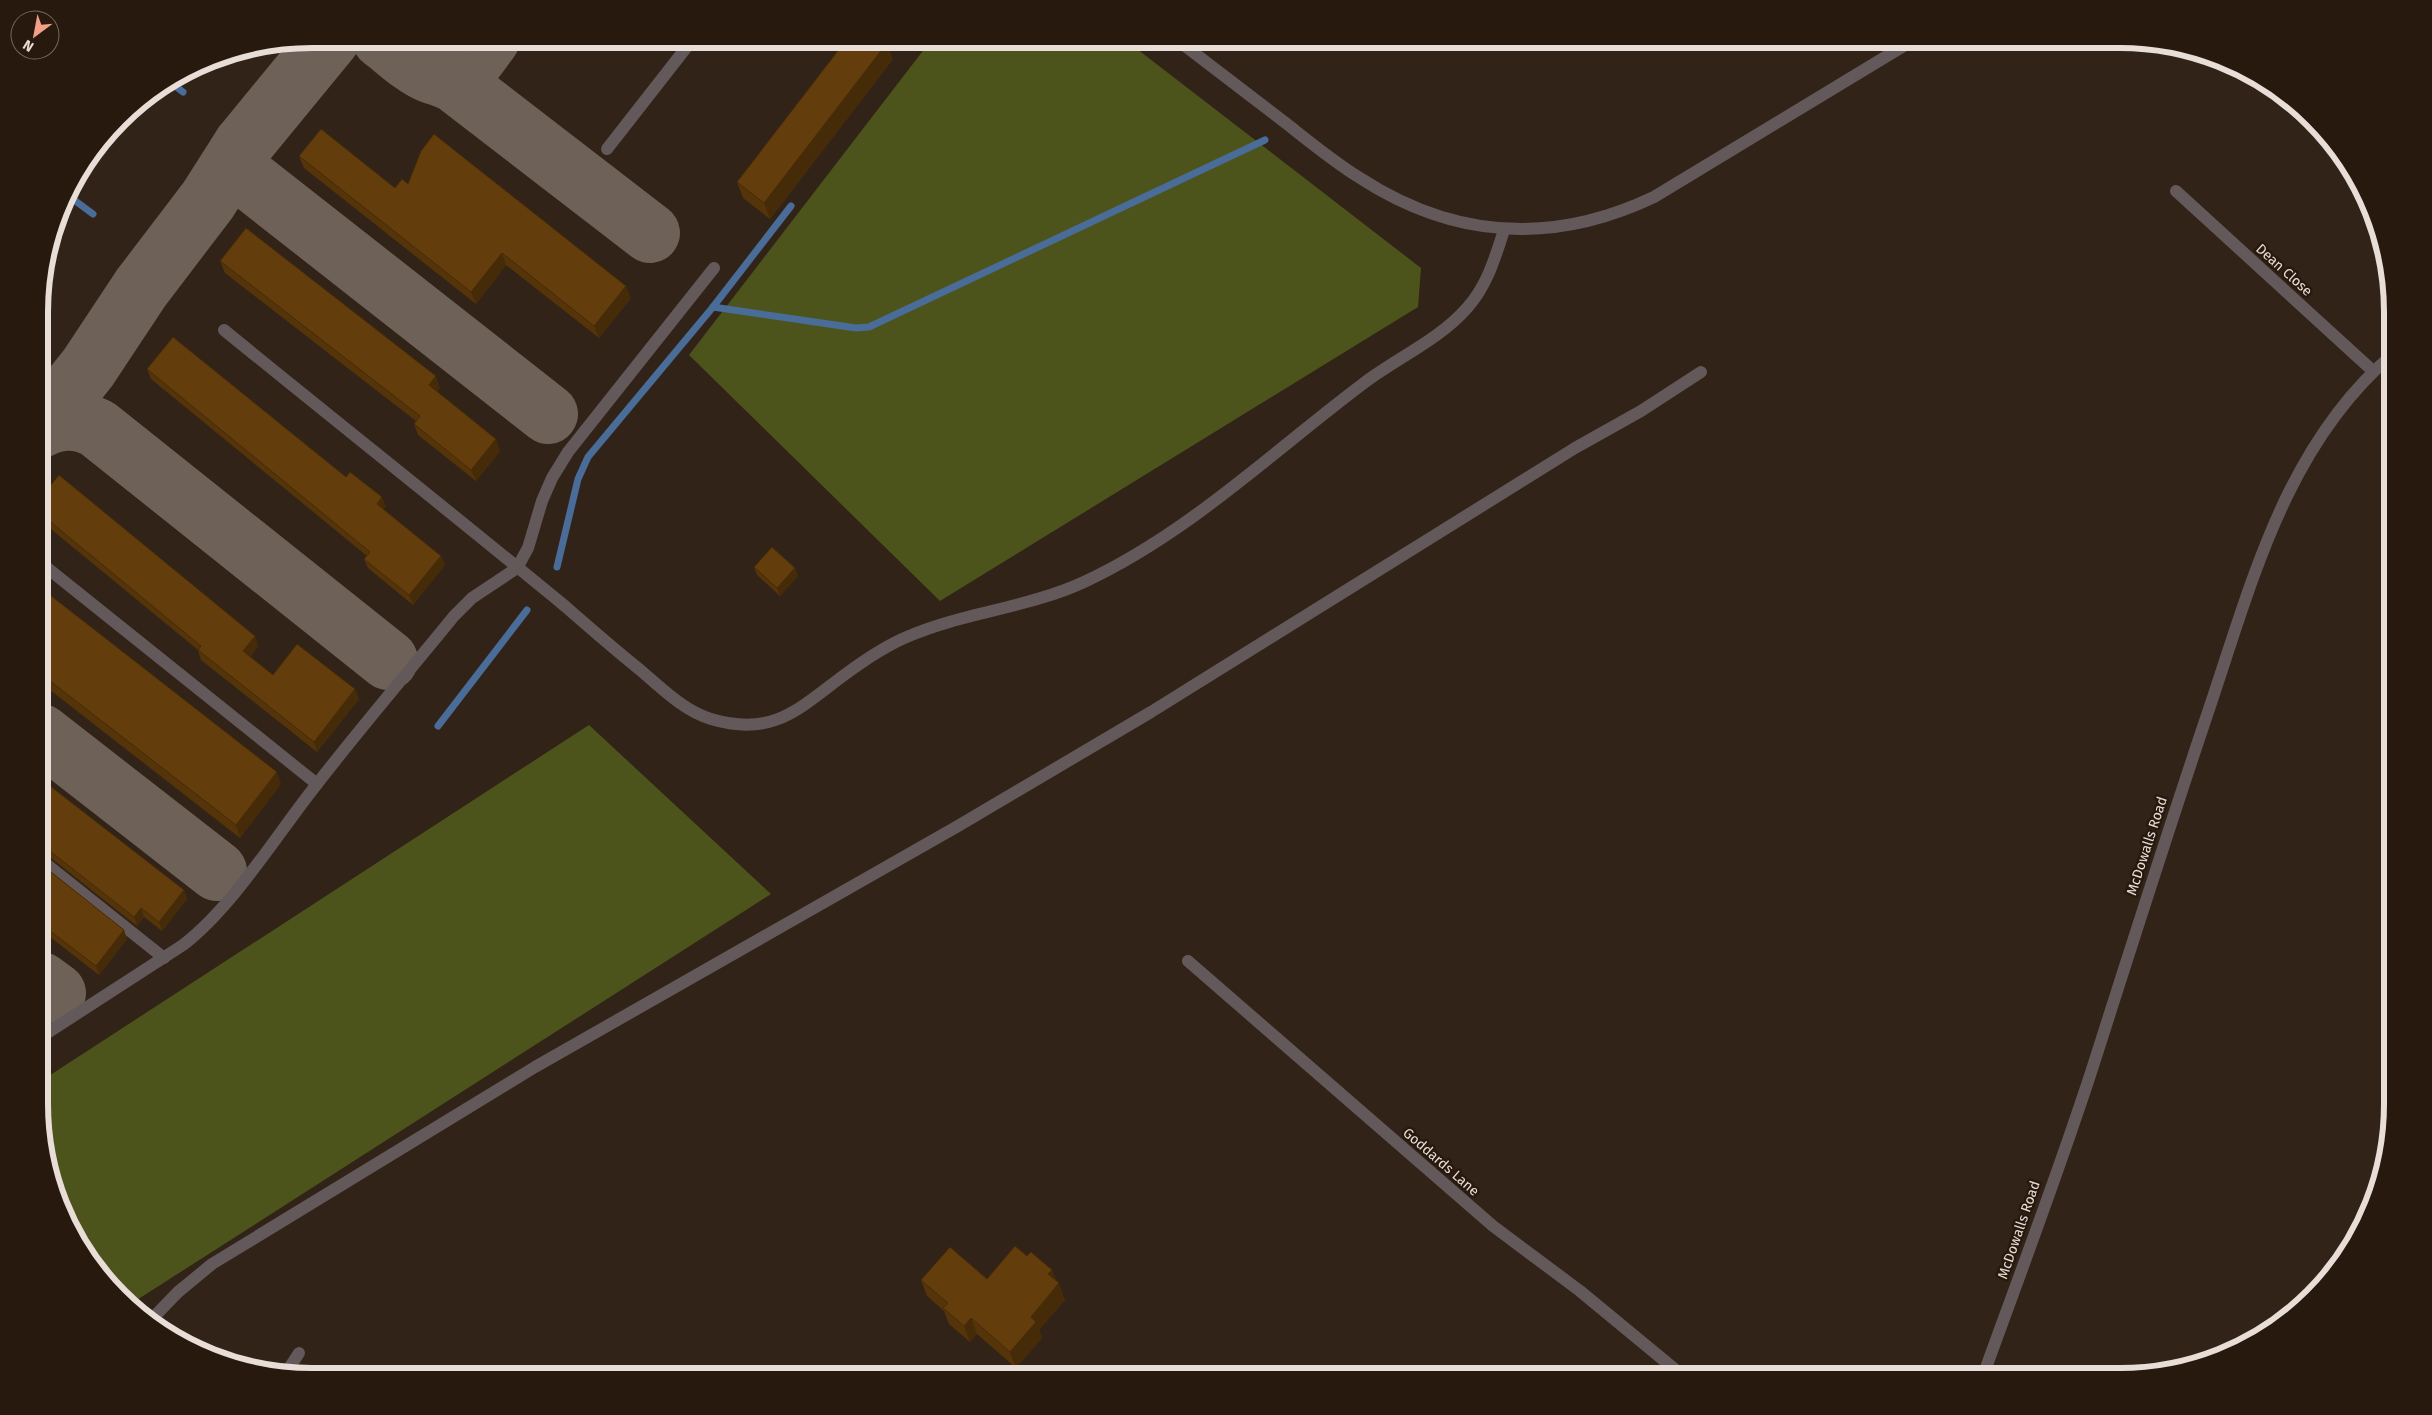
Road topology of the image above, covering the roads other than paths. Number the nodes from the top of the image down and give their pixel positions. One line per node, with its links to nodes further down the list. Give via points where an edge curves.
1 (687, 47): 4 (street)
2 (1186, 47): 6 (street, via 1377,189 1435,215)
3 (1902, 47): 6 (street, via 1676,186 1646,201 1569,226)
4 (608, 149)
5 (2176, 191): 10 (street, Dean Close)
6 (1504, 230): 12 (street, via 1480,292 1456,320 1365,382 1220,499 1115,567 1079,584 1036,600 909,636 868,659 788,716 747,725 708,718 686,706)
7 (714, 268): 12 (street, via 568,452 552,478 528,548)
8 (224, 330): 12 (street)
9 (2384, 362): 10 (street, McDowalls Road)
10 (2373, 371): 23 (street, McDowalls Road, via 2335,413 2313,445 2278,513 2154,871 2093,1065)
11 (1701, 372): 19 (street, via 1151,712 535,1067 212,1264)
12 (517, 568): 14 (street, via 472,598 454,616)
13 (48, 569): 14 (street)
14 (317, 784): 16 (street, via 203,929)
15 (48, 866): 16 (street)
16 (164, 958): 18 (street)
17 (1188, 961): 22 (street, Goddards Lane, via 1486,1220 1580,1291)
18 (48, 1033)
19 (155, 1316)
20 (299, 1353): 21 (street)
21 (290, 1367)
22 (1673, 1368)
23 (1986, 1368)

